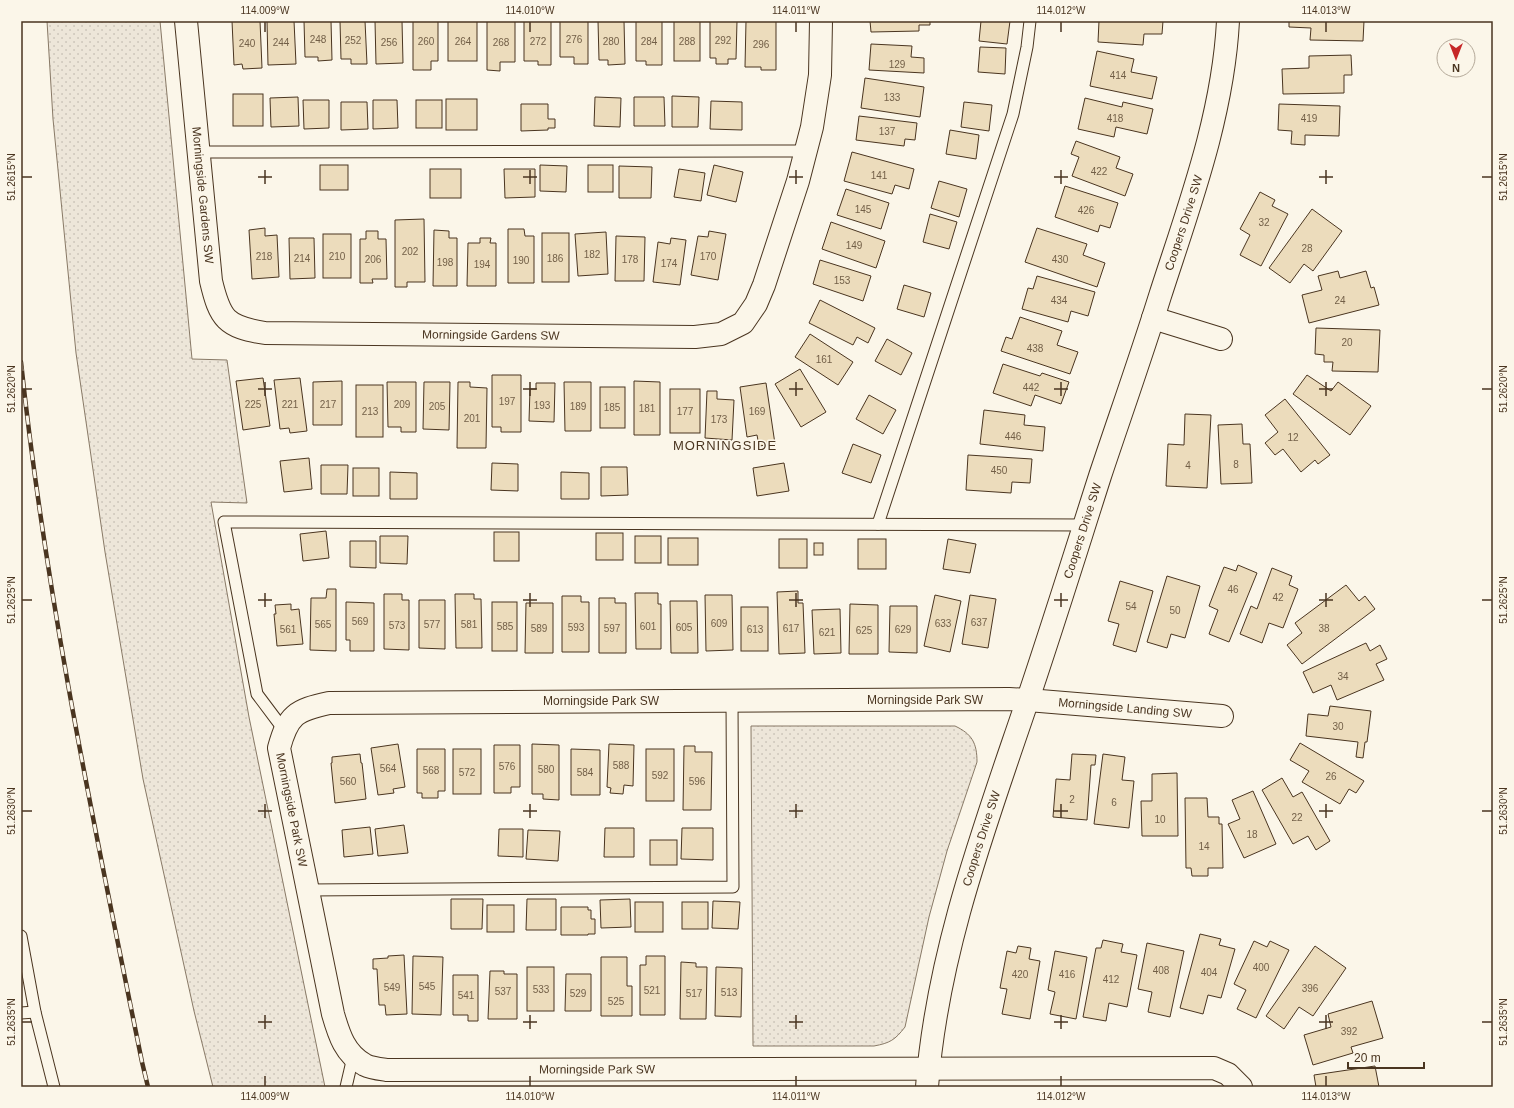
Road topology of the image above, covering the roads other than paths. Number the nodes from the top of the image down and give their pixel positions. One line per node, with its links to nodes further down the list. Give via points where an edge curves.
1 (186, 21): 6 (street, Morningside Gardens SW)
2 (821, 21): 5 (street, Morningside Gardens SW, via 820,74)
3 (1030, 21): 9 (lane, via 1013,114)
4 (1228, 21): 7 (street, Coopers Drive SW, via 1219,96 1205,154)
5 (806, 151): 6 (lane); 6 (street, Morningside Gardens SW, via 756,304 743,323 721,334 695,336 266,333 245,330 226,319 216,304 211,281)
6 (199, 152)
7 (1153, 318): 8 (street); 10 (street, Coopers Drive SW)
8 (1221, 339)
9 (878, 524): 10 (lane); 14 (lane, via 224,522 257,694)
10 (1084, 525): 11 (street, Coopers Drive SW)
11 (1028, 700): 12 (street, Morningside Park SW); 13 (street, Morningside Landing SW); 20 (street, Coopers Drive SW, via 998,784 954,932 937,1008)
12 (732, 701): 14 (street, Morningside Park SW, via 329,703 310,707 292,716); 15 (lane, via 734,887)
13 (1222, 716)
14 (284, 730): 15 (street, Morningside Park SW, via 279,748)
15 (308, 890): 19 (street, Morningside Park SW, via 339,1037)
16 (21, 936): 17 (lane)
17 (35, 1012): 18 (lane); 21 (lane)
18 (21, 1013)
19 (353, 1057): 20 (street, Morningside Park SW, via 366,1066 387,1070); 22 (lane)
20 (928, 1078): 23 (street, Morningside Park SW, via 1214,1068 1228,1074)
21 (54, 1087)
22 (346, 1087)
23 (1241, 1087)

